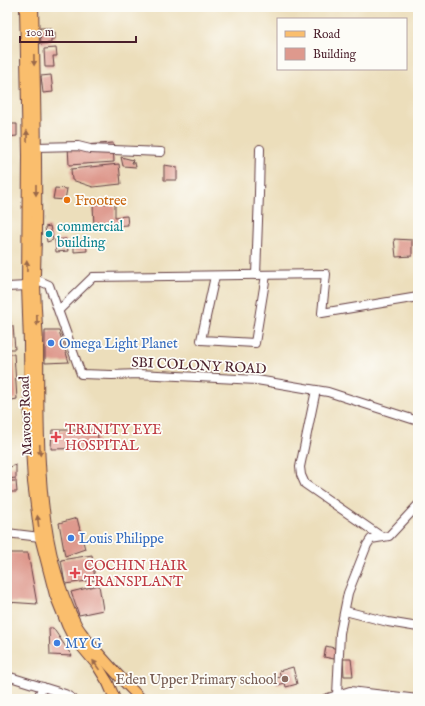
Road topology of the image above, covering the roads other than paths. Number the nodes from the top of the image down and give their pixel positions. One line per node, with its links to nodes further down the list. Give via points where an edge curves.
1 (25, 7): 10 (main road, Mavoor Road, one-way to 1, via 28,156)
2 (33, 7): 3 (main road, Mavoor Road, one-way to 3)
3 (36, 147): 5 (street, via 78,146 90,149); 9 (main road, Mavoor Road, one-way to 9)
4 (260, 149): 6 (street)
5 (161, 152)
6 (256, 275): 7 (street); 8 (street)
7 (266, 275): 8 (street, via 255,343 200,340); 12 (street, via 326,274 322,313)
8 (215, 276): 13 (street, via 93,277)
9 (35, 279): 10 (street); 13 (street, SBI COLONY ROAD, via 49,285); 28 (main road, Mavoor Road, one-way to 28, via 41,482 52,556 62,593 79,631)
10 (26, 286): 11 (street); 18 (main road, Mavoor Road, one-way to 10, via 31,451)
11 (7, 287)
12 (418, 297)
13 (59, 310): 14 (street, SBI COLONY ROAD, via 82,374 256,380)
14 (316, 390): 15 (street, SBI COLONY ROAD); 19 (street, via 300,467 305,484)
15 (418, 421)
16 (418, 505): 19 (street, via 389,536)
17 (7, 533): 18 (street)
18 (40, 537): 27 (main road, Mavoor Road, one-way to 18, via 108,684 67,625 54,595)
19 (382, 537): 20 (street, via 371,539 367,545 348,594)
20 (345, 612): 21 (street); 24 (street, via 340,634)
21 (418, 627)
22 (7, 676): 23 (street)
23 (43, 687): 25 (street); 26 (street, via 66,694)
24 (336, 695): 29 (street); 30 (street, via 350,691)
25 (37, 699)
26 (72, 699)
27 (115, 699)
28 (141, 699)
29 (325, 699)
30 (418, 699)

